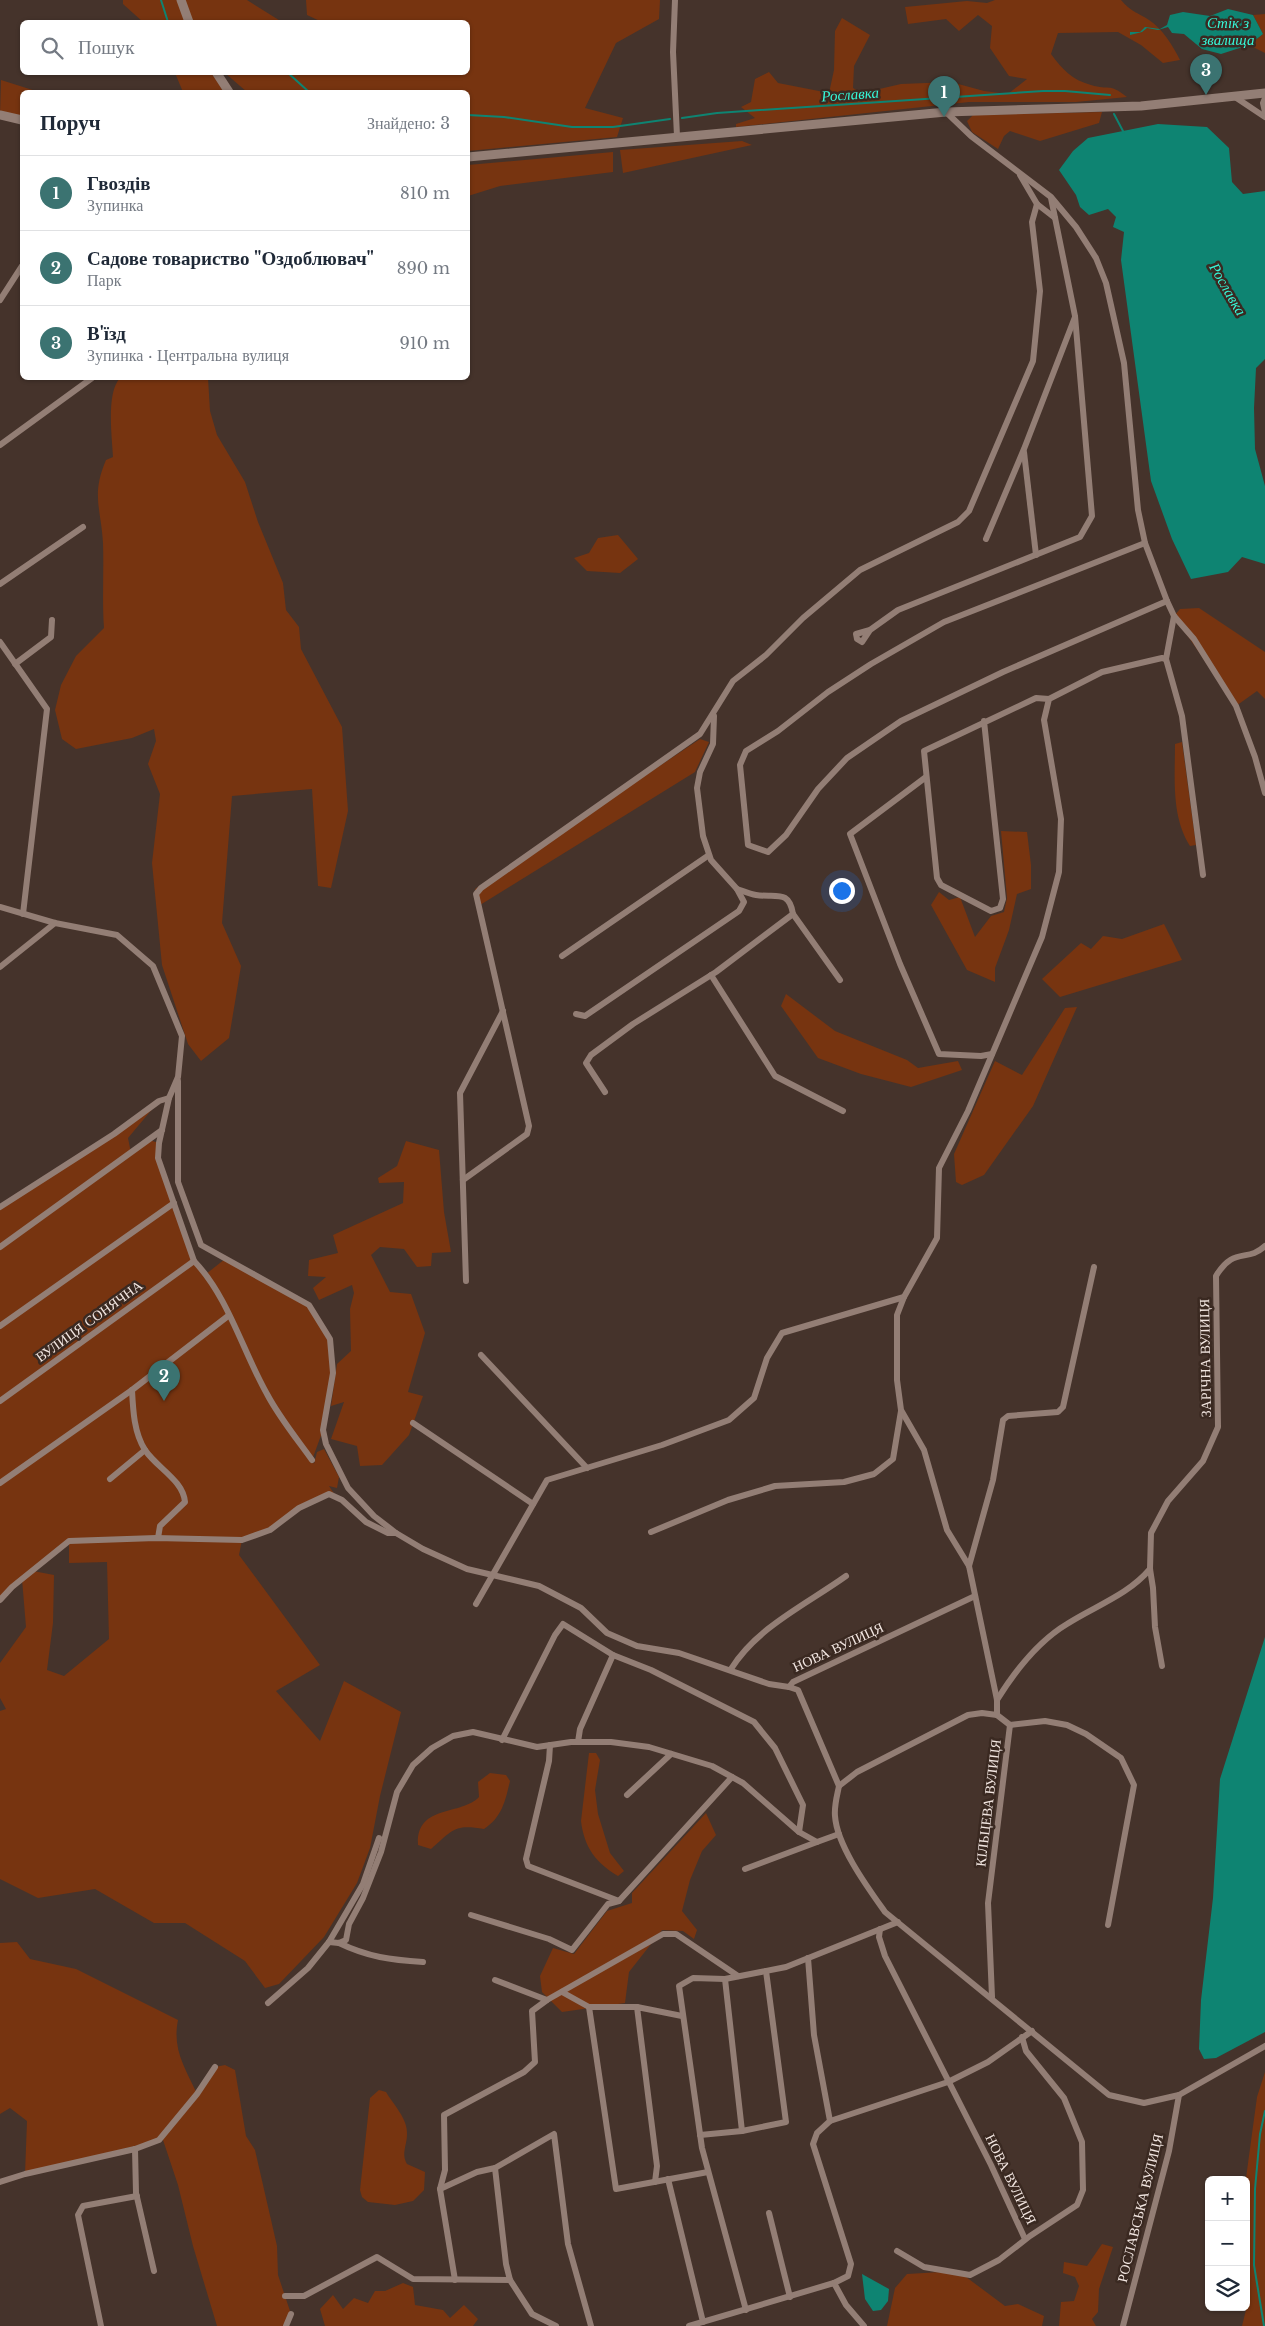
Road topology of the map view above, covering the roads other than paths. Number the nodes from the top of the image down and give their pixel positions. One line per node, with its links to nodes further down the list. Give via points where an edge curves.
1 (181, 0): 3 (main road)
2 (675, 0): 14 (street, via 673,52)
3 (188, 20)
4 (218, 75): 5 (main road)
5 (228, 90)
6 (1265, 93): 7 (main road)
7 (1235, 97): 9 (main road, via 1141,106); 12 (street)
8 (1265, 98): 10 (street)
9 (946, 112): 14 (main road); 16 (street, via 971,136)
10 (1265, 112)
11 (0, 115): 13 (main road)
12 (1265, 118)
13 (20, 120)
14 (677, 136): 15 (main road)
15 (470, 157)
16 (1018, 170): 17 (street); 18 (street)
17 (1051, 197): 19 (street); 28 (street, via 1096,258 1106,283 1124,363 1137,501)
18 (1037, 204): 19 (street); 39 (street, via 1032,222 1040,291 1033,361 969,511 958,522 860,570 733,681)
19 (1055, 218): 22 (street)
20 (20, 269): 21 (street)
21 (0, 300)
22 (1075, 316): 25 (street); 29 (street, via 1092,516 1080,537)
23 (89, 380): 24 (street)
24 (0, 445)
25 (1024, 449): 27 (street); 29 (street)
26 (83, 528): 30 (street)
27 (986, 539)
28 (1145, 544): 31 (street); 31 (street, via 944,622 828,692 746,751 740,765 748,845 768,852 786,835 818,789 847,758 901,721 1003,672)
29 (1036, 555): 34 (street, via 898,610)
30 (0, 584)
31 (1166, 601): 32 (street)
32 (1174, 616): 36 (street); 42 (street, via 1194,639 1236,706)
33 (52, 620): 37 (street, via 50,637)
34 (870, 630)
35 (0, 642): 37 (street)
36 (1166, 660): 38 (street, via 1162,658 1102,672); 44 (street, via 1182,716)
37 (15, 664): 47 (street, via 47,709)
38 (1049, 699): 40 (street, via 1036,698); 56 (street, via 1044,720 1061,819 1059,872 1042,936)
39 (714, 714): 43 (street, via 713,744 700,772 697,788 703,836); 54 (street, via 700,734 476,894)
40 (984, 721): 41 (street, via 924,751); 41 (street, via 1003,899 1000,908 991,911 941,885 937,878)
41 (926, 777): 56 (street, via 850,834 938,1054)
42 (1265, 793)
43 (709, 855): 45 (street); 50 (street)
44 (1202, 875)
45 (737, 889): 48 (street, via 756,895 783,896 791,903); 55 (street, via 744,902 739,911 585,1016)
46 (0, 907): 47 (street)
47 (22, 914): 49 (street)
48 (793, 914): 52 (street); 53 (street)
49 (55, 923): 51 (street); 57 (street, via 117,935 153,966 182,1036)
50 (562, 956)
51 (0, 967)
52 (711, 975): 58 (street, via 591,1055 586,1063); 60 (street, via 776,1076)
53 (840, 980)
54 (503, 1011): 62 (street, via 460,1093); 62 (street, via 529,1126 528,1134)
55 (576, 1014)
56 (992, 1054): 70 (street, via 939,1168 937,1238)
57 (178, 1077): 59 (street); 85 (street, via 178,1182 201,1245 309,1305 330,1339 333,1373 323,1430 326,1444 355,1496)
58 (605, 1092)
59 (169, 1098): 61 (street); 64 (street, via 159,1101)
60 (843, 1111)
61 (163, 1130): 63 (street, via 158,1158); 66 (street)
62 (463, 1180): 69 (street)
63 (174, 1203): 67 (street); 72 (street)
64 (0, 1207)
65 (1265, 1246): 88 (street, ЗАРІЧНА ВУЛИЦЯ, via 1260,1251 1232,1258 1223,1264 1216,1276 1218,1427 1203,1461 1168,1501 1152,1533)
66 (0, 1247)
67 (194, 1261): 71 (street, via 206,1274); 75 (street, ВУЛИЦЯ СОНЯЧНА)
68 (1094, 1266): 87 (street, via 1063,1407 1058,1412 1008,1416 1004,1420 993,1480)
69 (466, 1281)
70 (904, 1297): 76 (street, via 897,1318 897,1380); 80 (street, via 782,1333 767,1358 754,1398 729,1420)
71 (228, 1316): 74 (street); 79 (street, via 267,1394)
72 (0, 1326)
73 (481, 1355): 80 (street)
74 (132, 1390): 78 (street, via 134,1422); 82 (street)
75 (0, 1401)
76 (901, 1410): 84 (street, via 893,1459 874,1474 844,1482 775,1486 728,1500); 87 (street, via 924,1450 947,1530)
77 (414, 1423): 83 (street)
78 (145, 1450): 81 (street); 86 (street, via 184,1491 185,1502 160,1526)
79 (312, 1460)
80 (587, 1468): 83 (street, via 547,1480)
81 (110, 1479)
82 (0, 1483)
83 (533, 1504): 89 (street)
84 (650, 1532)
85 (396, 1533): 86 (street, via 388,1533 366,1522 342,1500 329,1494 299,1508 270,1530 242,1540); 89 (street, via 467,1569)
86 (158, 1538): 92 (street, via 69,1541)
87 (969, 1566): 91 (street)
88 (1150, 1569): 95 (street, ЗАРІЧНА ВУЛИЦЯ); 98 (street, via 1122,1594 1065,1625 1032,1652)
89 (493, 1575): 93 (street); 96 (street, via 543,1588 581,1608 607,1633 637,1646 679,1653)
90 (846, 1576): 96 (street, via 774,1624 737,1659)
91 (975, 1596): 97 (street, НОВА ВУЛИЦЯ, via 793,1682); 98 (street)
92 (0, 1600)
93 (476, 1604)
94 (613, 1655): 101 (street, via 563,1624); 102 (street, via 580,1729); 108 (street, via 651,1670 754,1722 775,1748 803,1805)
95 (1162, 1666)
96 (731, 1669): 97 (street, via 769,1684)
97 (790, 1687): 106 (street, НОВА ВУЛИЦЯ, via 798,1690)
98 (997, 1700): 99 (street)
99 (997, 1715): 100 (street); 106 (street, via 968,1715 857,1772)
100 (1010, 1724): 116 (street, КІЛЬЦЕВА ВУЛИЦЯ, via 1045,1721 1067,1725 1121,1758 1134,1785); 127 (street, КІЛЬЦЕВА ВУЛИЦЯ, via 988,1903)
101 (502, 1740): 103 (street, via 537,1747); 119 (street, via 473,1732 453,1736 432,1748 412,1766 397,1792 381,1852 349,1924 346,1940)
102 (578, 1742): 103 (street); 104 (street, via 611,1742 649,1747)
103 (550, 1745): 113 (street, via 526,1859 528,1866)
104 (671, 1754): 105 (street, via 712,1766); 107 (street)
105 (732, 1777): 108 (street); 113 (street)
106 (839, 1786): 109 (street, via 835,1815)
107 (627, 1795)
108 (799, 1832): 111 (street)
109 (839, 1834): 111 (street); 115 (street, via 860,1877 885,1912)
110 (379, 1838): 118 (street, via 363,1884)
111 (817, 1842): 112 (street)
112 (745, 1869)
113 (618, 1901): 114 (street, via 608,1904 572,1950 549,1939)
114 (471, 1915)
115 (898, 1922): 117 (street); 127 (street)
116 (1108, 1925)
117 (880, 1930): 120 (street); 137 (street, НОВА ВУЛИЦЯ, via 885,1956)
118 (329, 1942): 119 (street); 129 (street, via 314,1962)
119 (339, 1943): 121 (street, via 362,1954)
120 (808, 1958): 122 (street); 139 (street, via 814,2035)
121 (423, 1962)
122 (766, 1971): 123 (street); 140 (street, via 786,2122)
123 (738, 1976): 124 (street); 126 (street, via 676,1934 663,1934)
124 (725, 1979): 132 (street, via 692,1978 679,1986); 140 (street)
125 (495, 1980): 128 (street)
126 (562, 1992): 128 (street); 130 (street)
127 (992, 1998): 133 (street)
128 (547, 2000): 148 (street, via 532,2011 535,2062 524,2072 444,2115 445,2170)
129 (268, 2003)
130 (589, 2007): 131 (street); 147 (street, via 616,2189)
131 (637, 2007): 132 (street); 147 (street)
132 (682, 2016): 141 (street)
133 (1032, 2031): 134 (street); 138 (street, via 1109,2094 1144,2103)
134 (1022, 2037): 137 (street, via 988,2062); 151 (street, via 1026,2051 1064,2098 1082,2142 1083,2190 1077,2205)
135 (1265, 2046): 138 (street)
136 (215, 2067): 142 (street, via 159,2140)
137 (948, 2082): 139 (street); 151 (street, НОВА ВУЛИЦЯ)
138 (1179, 2095): 168 (street, РОСЛАВСЬКА ВУЛИЦЯ, via 1168,2151)
139 (830, 2121): 156 (street, via 817,2133 813,2144 851,2264 848,2276)
140 (742, 2131): 141 (street)
141 (700, 2135): 144 (street)
142 (135, 2149): 146 (street); 149 (street)
143 (495, 2168): 148 (street); 155 (street); 165 (street, via 554,2134 568,2244)
144 (708, 2172): 145 (street); 159 (street)
145 (668, 2179): 147 (street); 161 (street)
146 (0, 2182)
147 (656, 2182)
148 (440, 2188): 154 (street)
149 (137, 2196): 153 (street); 162 (street, via 83,2206 78,2215)
150 (770, 2213): 158 (street)
151 (1025, 2239): 152 (street, НОВА ВУЛИЦЯ, via 999,2260 970,2275 924,2267)
152 (898, 2251)
153 (154, 2271)
154 (455, 2280): 155 (street); 157 (street, via 412,2279 377,2256 304,2296)
155 (510, 2280): 164 (street, via 532,2314)
156 (834, 2283): 158 (street); 167 (street, via 846,2305)
157 (284, 2296)
158 (790, 2297): 159 (street)
159 (746, 2310): 161 (street)
160 (291, 2314): 163 (street)
161 (703, 2322): 166 (street)
162 (100, 2326)
163 (286, 2326)
164 (556, 2326)
165 (591, 2326)
166 (689, 2326)
167 (864, 2326)
168 (1123, 2326)

